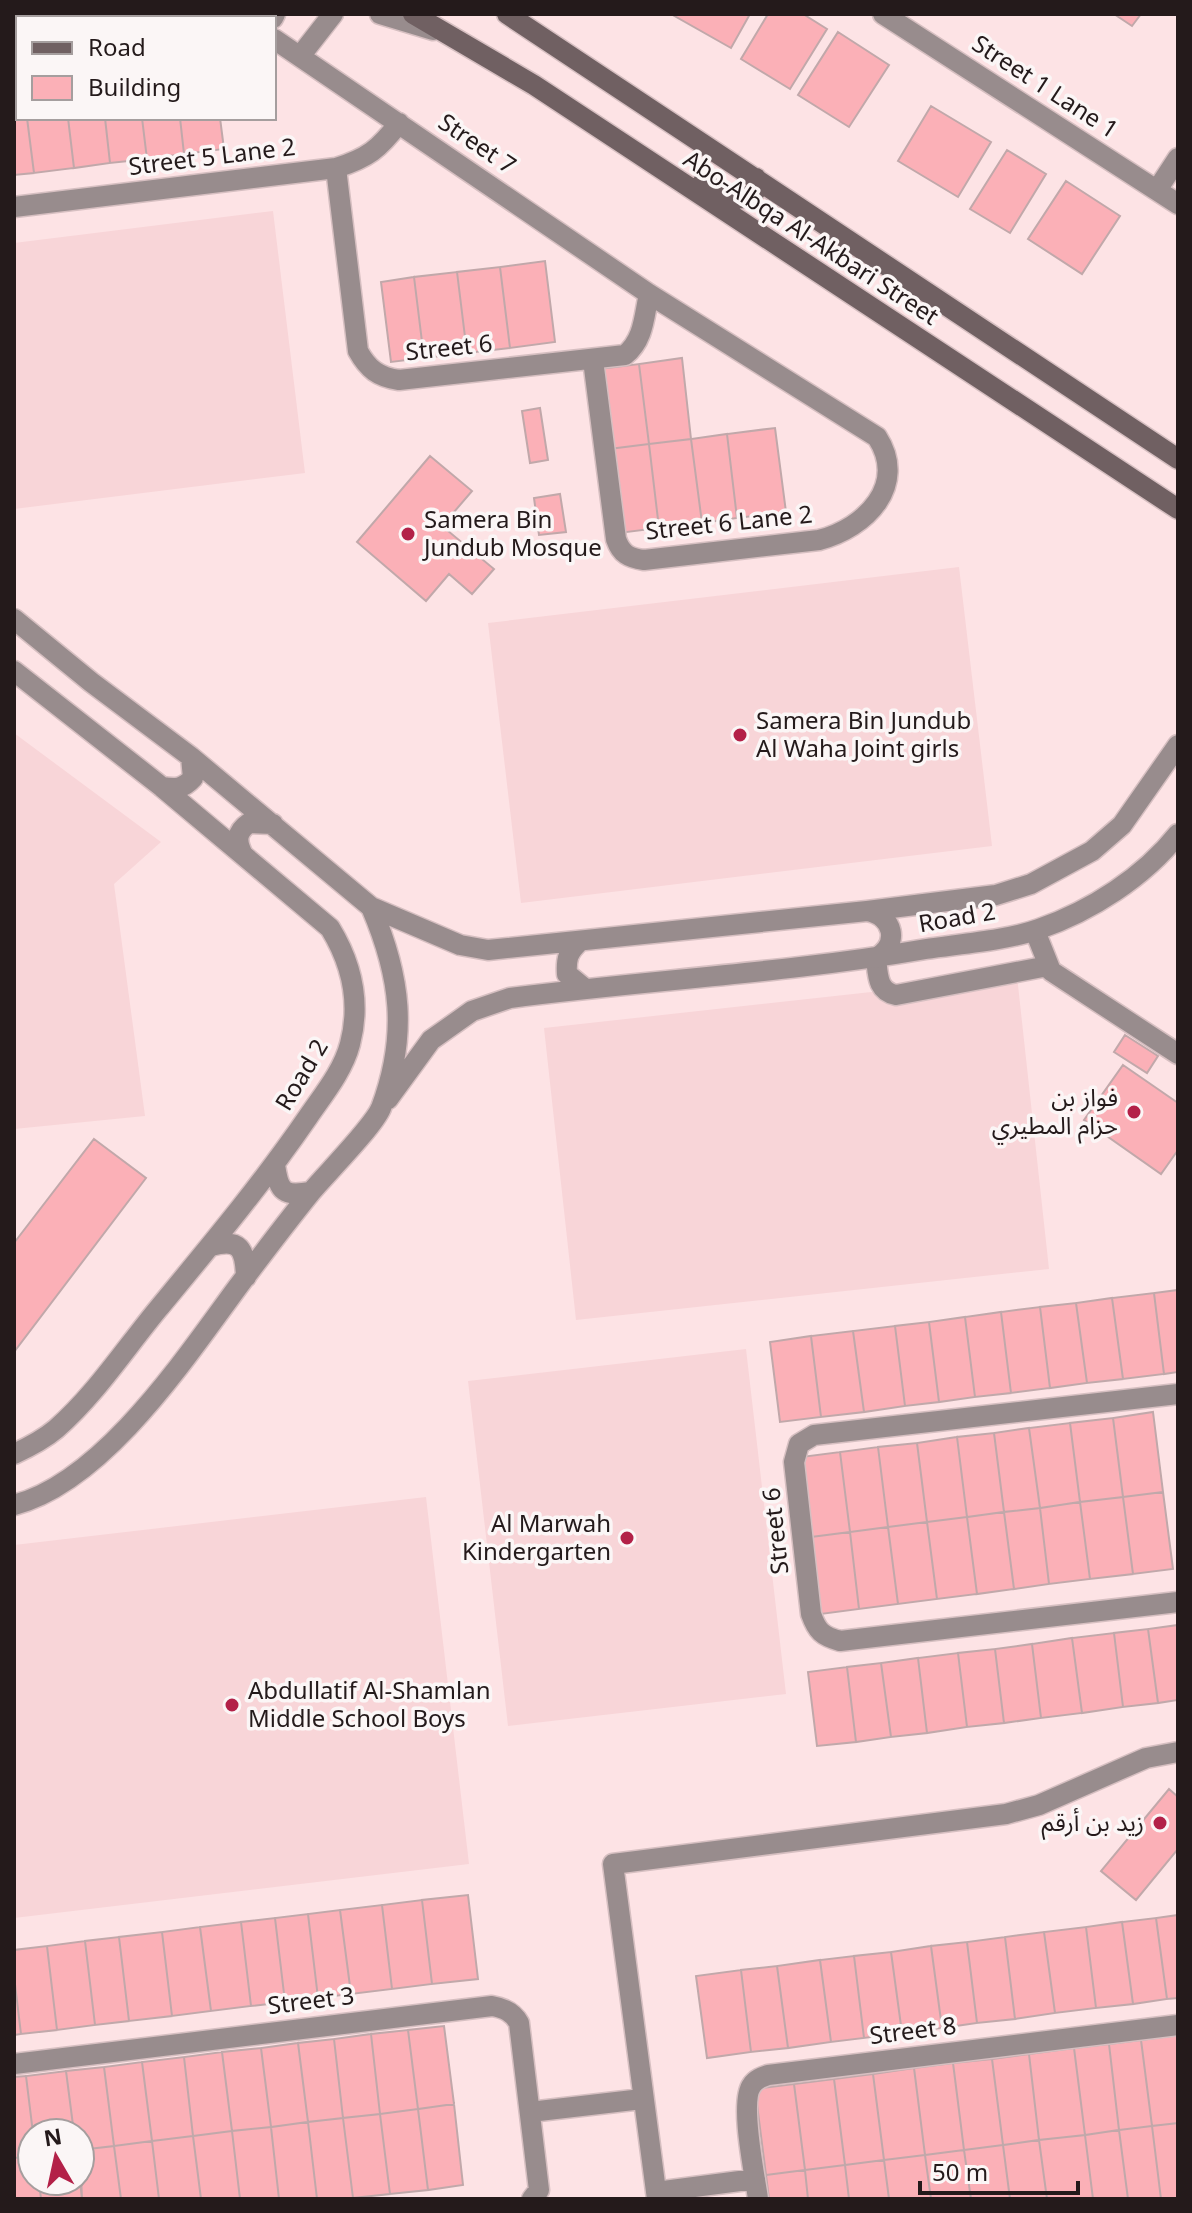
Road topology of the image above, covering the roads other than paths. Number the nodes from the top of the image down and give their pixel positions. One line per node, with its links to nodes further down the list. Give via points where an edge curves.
1 (333, 14): 8 (street)
2 (380, 14): 6 (street)
3 (413, 14): 6 (main road, Abo-Albqa Al-Akbari Street)
4 (507, 14): 13 (main road, Abo-Albqa Al-Akbari Street)
5 (885, 15): 14 (street, Street 1 Lane 1)
6 (441, 32): 9 (main road, Abo-Albqa Al-Akbari Street)
7 (276, 40): 8 (street, Street 7)
8 (301, 55): 10 (street, Street 7)
9 (534, 85): 13 (main road, via 572,99 735,200 751,197); 20 (main road, Abo-Albqa Al-Akbari Street)
10 (399, 123): 12 (street, Street 5 Lane 2, via 367,157); 17 (street, Street 7)
11 (1178, 158): 14 (street)
12 (336, 168): 16 (street, Street 5 Lane 2); 18 (street, Street 6, via 358,351 378,375 399,380)
13 (756, 178): 19 (main road, Abo-Albqa Al-Akbari Street)
14 (1157, 190): 15 (street, Street 1 Lane 1)
15 (1178, 204)
16 (14, 207)
17 (649, 294): 18 (street, Street 6, via 634,347 625,355); 18 (street, Street 6 Lane 2, via 877,437 890,469 876,504 853,527 819,540 631,558 616,539)
18 (593, 360)
19 (1178, 459)
20 (1178, 509)
21 (14, 619): 24 (street, Road 2)
22 (14, 671): 25 (street, Road 2)
23 (1178, 745): 30 (street, Road 2, via 1122,825 1092,851 1031,884 996,895)
24 (191, 757): 25 (street, via 193,778 187,785); 26 (street, Road 2)
25 (162, 787): 28 (street, Road 2)
26 (273, 824): 28 (street, via 244,827 238,834); 29 (street, Road 2)
27 (1178, 834): 31 (street, Road 2, via 1120,888)
28 (243, 855): 38 (street, Road 2, via 330,928 355,992 350,1046 334,1079)
29 (371, 907): 32 (street, Road 2, via 460,945 488,950); 37 (street, Road 2, via 393,967 399,1013 393,1065)
30 (867, 911): 32 (street, Road 2); 33 (street, via 885,918 892,936)
31 (1035, 931): 33 (street, Road 2); 34 (street)
32 (579, 942): 35 (street, via 566,960 567,974)
33 (876, 958): 34 (street, via 880,985 896,995); 35 (street, Road 2)
34 (1048, 966): 36 (street)
35 (584, 988): 37 (street, Road 2, via 510,998 472,1011 431,1040)
36 (1178, 1054)
37 (379, 1112): 39 (street, Road 2)
38 (275, 1165): 39 (street, via 285,1192); 40 (street, Road 2)
39 (311, 1192): 41 (street, Road 2)
40 (211, 1246): 41 (street, via 235,1244 242,1251); 43 (street, Road 2, via 57,1428)
41 (246, 1277): 44 (street, Road 2, via 115,1441 75,1475 34,1500)
42 (1178, 1394): 45 (street, Street 6, via 814,1435 799,1444 794,1462 811,1614 826,1637 840,1641)
43 (14, 1454)
44 (14, 1505)
45 (1178, 1602)
46 (1178, 1752): 49 (street, via 1146,1758 1006,1814 613,1864)
47 (1178, 2025): 51 (street, Street 8, via 768,2075 750,2086 747,2095)
48 (14, 2064): 50 (street, Street 3, via 492,2006 510,2012 519,2023)
49 (642, 2099): 50 (street); 52 (street)
50 (530, 2112): 53 (street, Street 3, via 539,2190)
51 (757, 2189): 52 (street, Street 8)
52 (657, 2196)
53 (532, 2199)

